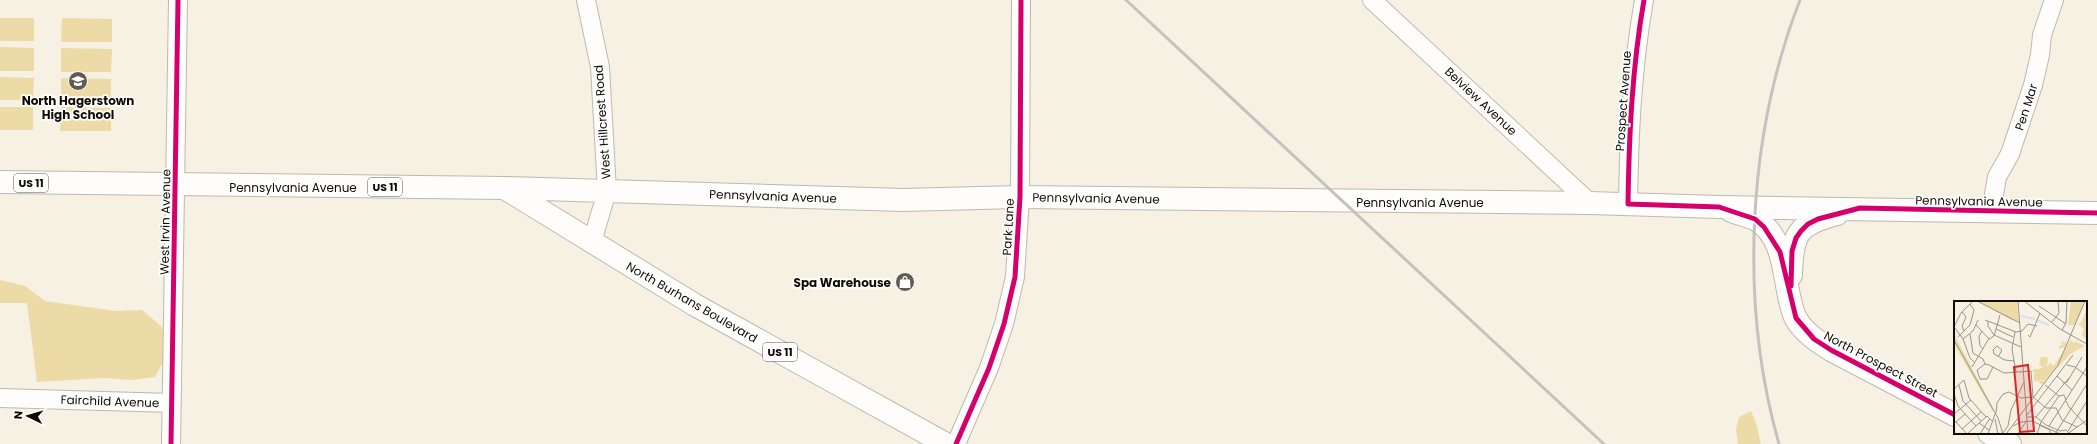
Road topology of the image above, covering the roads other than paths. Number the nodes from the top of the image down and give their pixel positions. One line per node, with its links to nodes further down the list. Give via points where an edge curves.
1 (178, 0): 8 (street, West Irvin Avenue)
2 (586, 0): 10 (street, West Hillcrest Road, via 600,67)
3 (1021, 0): 11 (street, Park Lane)
4 (1372, 0): 12 (street, Belview Avenue)
5 (1644, 0): 13 (street, Prospect Avenue, via 1633,77)
6 (2054, 0): 16 (street, Pen Mar, via 2042,35 2033,85 2010,154 1997,177)
7 (0, 182): 8 (main road, Pennsylvania Avenue / US 11)
8 (176, 186): 9 (main road, Pennsylvania Avenue / US 11); 21 (street, West Irvin Avenue)
9 (505, 188): 10 (main road, Pennsylvania Avenue); 18 (main road, North Burhans Boulevard / US 11)
10 (607, 191): 11 (main road, Pennsylvania Avenue, via 903,200); 18 (street, West Hillcrest Road)
11 (1020, 196): 12 (main road, Pennsylvania Avenue); 26 (street, Park Lane, via 1015,277 1004,324 989,368)
12 (1590, 202): 13 (main road, Pennsylvania Avenue)
13 (1628, 204): 14 (main road, Pennsylvania Avenue)
14 (1719, 207): 15 (main road, Pennsylvania Avenue); 19 (main road, via 1755,219 1764,226 1780,252)
15 (1860, 208): 16 (main road, Pennsylvania Avenue); 19 (main road, via 1818,219 1808,224 1796,238 1792,251)
16 (1991, 212): 17 (main road, Pennsylvania Avenue)
17 (2097, 213)
18 (592, 242): 25 (main road, North Burhans Boulevard / US 11, via 695,305)
19 (1791, 304): 22 (main road, North Prospect Street, via 1796,318 1814,339)
20 (0, 398): 21 (street, Fairchild Avenue)
21 (172, 403): 24 (street, West Irvin Avenue)
22 (1954, 414)
23 (1991, 434): 27 (main road)
24 (171, 444)
25 (946, 444)
26 (956, 444)
27 (2010, 444)

